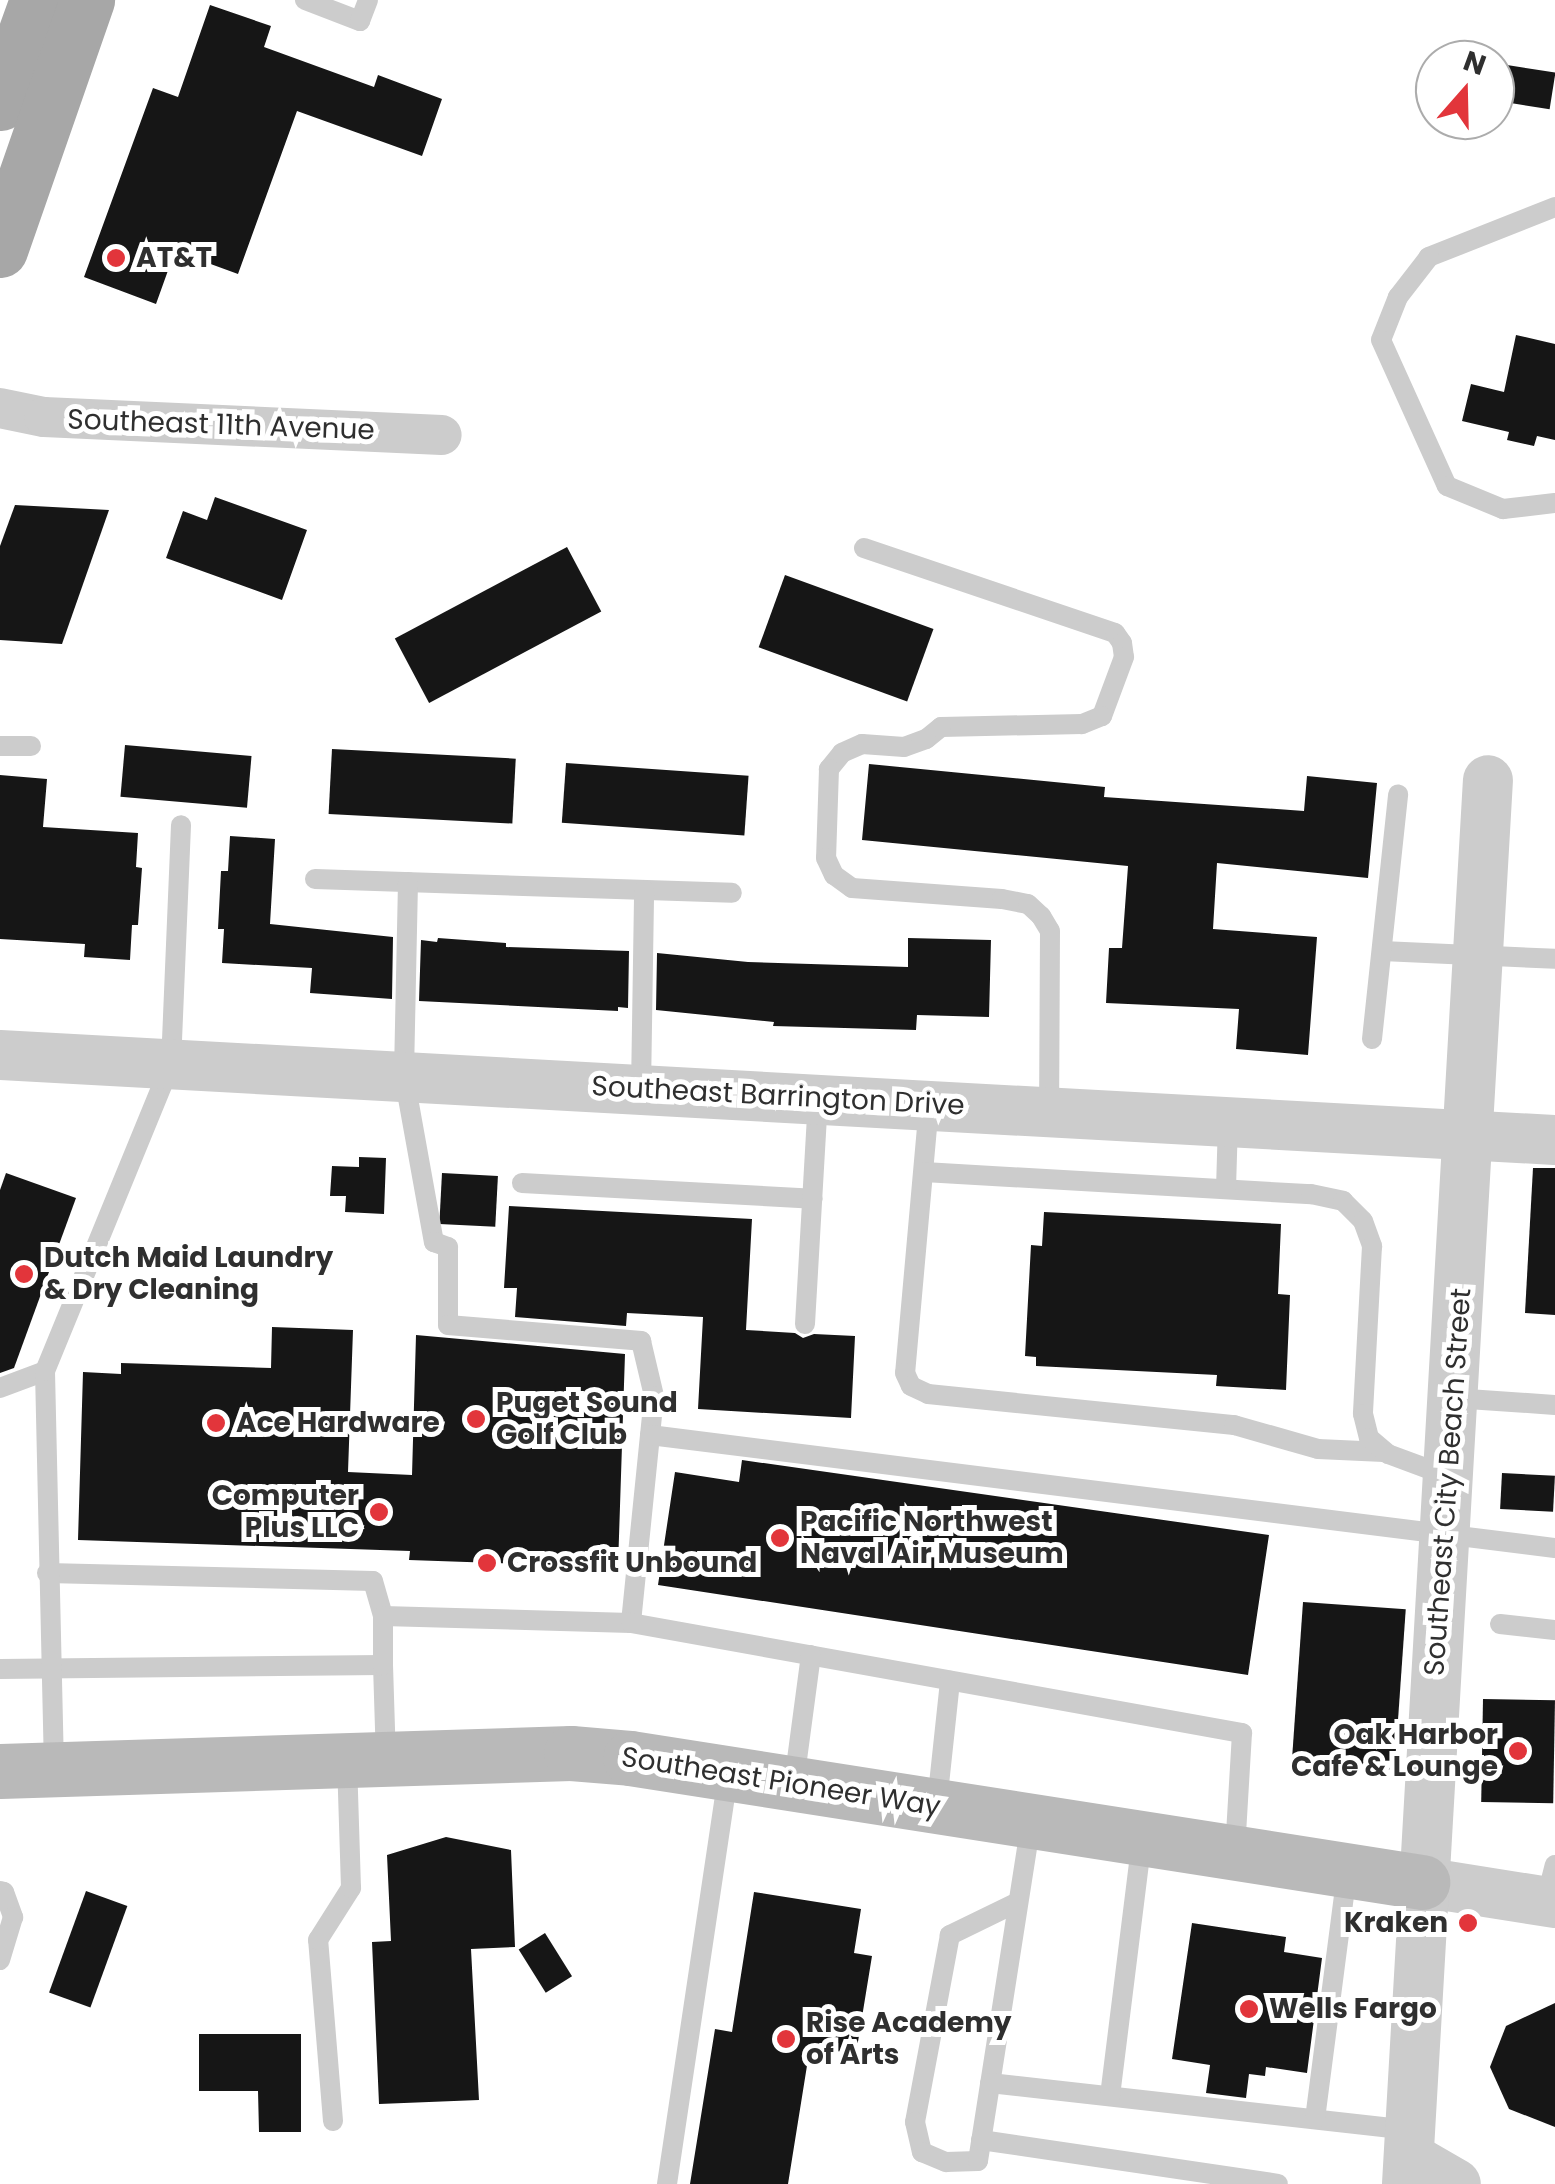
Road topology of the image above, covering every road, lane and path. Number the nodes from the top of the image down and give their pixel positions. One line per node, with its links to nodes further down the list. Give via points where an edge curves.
1 (305, 0): 2 (lane, via 360,20)
2 (368, 0)
3 (72, 3): 4 (main road); 6 (main road)
4 (0, 103)
5 (1555, 207): 9 (lane, via 1429,257 1398,297 1381,340 1447,486 1502,508)
6 (0, 250)
7 (0, 408): 8 (street, Southeast 11th Avenue, via 44,418)
8 (442, 435)
9 (1555, 503)
10 (864, 548): 30 (lane, via 1115,634 1122,642 1124,657 1102,716 1082,724 941,726 904,746 862,744 829,769 826,858 834,875 852,888 1002,899 1028,904 1041,916 1050,931)
11 (0, 746): 12 (lane)
12 (31, 746)
13 (1488, 780): 21 (street, Southeast City Beach Street)
14 (1398, 794): 20 (lane)
15 (181, 825): 25 (lane)
16 (315, 879): 17 (lane)
17 (408, 882): 18 (lane); 26 (lane)
18 (644, 890): 19 (lane); 27 (lane)
19 (732, 893)
20 (1382, 951): 21 (lane); 23 (lane)
21 (1479, 956): 22 (lane); 32 (street, Southeast City Beach Street)
22 (1555, 959)
23 (1372, 1039)
24 (0, 1056): 25 (street, Southeast Barrington Drive)
25 (171, 1064): 26 (street, Southeast Barrington Drive); 39 (lane)
26 (404, 1076): 27 (street, Southeast Barrington Drive); 43 (lane, via 434,1242 448,1247 448,1325 641,1342 654,1396)
27 (641, 1089): 28 (street, Southeast Barrington Drive)
28 (818, 1098): 29 (street, Southeast Barrington Drive); 37 (lane)
29 (930, 1104): 30 (street, Southeast Barrington Drive); 34 (lane)
30 (1049, 1110): 31 (street, Southeast Barrington Drive)
31 (1228, 1121): 32 (street, Southeast Barrington Drive); 36 (lane)
32 (1470, 1134): 33 (street, Southeast Barrington Drive); 41 (street, Southeast City Beach Street)
33 (1555, 1140)
34 (924, 1172): 36 (lane); 44 (lane, via 905,1372 911,1386 928,1394 1234,1425 1318,1448)
35 (522, 1183): 37 (lane)
36 (1226, 1189): 44 (lane, via 1332,1197 1364,1221 1372,1246 1363,1414 1369,1438)
37 (812, 1199): 38 (lane)
38 (806, 1324)
39 (44, 1371): 40 (lane); 48 (lane)
40 (0, 1388)
41 (1453, 1398): 42 (lane); 45 (street, Southeast City Beach Street)
42 (1555, 1405)
43 (650, 1436): 46 (lane); 50 (lane)
44 (1384, 1452): 45 (lane)
45 (1448, 1476): 46 (street, Southeast City Beach Street)
46 (1444, 1534): 47 (lane); 68 (street, Southeast City Beach Street)
47 (1555, 1548)
48 (48, 1573): 49 (lane, via 373,1581); 54 (lane)
49 (383, 1616): 50 (lane); 55 (lane)
50 (632, 1623): 53 (lane)
51 (1500, 1624): 52 (lane)
52 (1555, 1630)
53 (811, 1655): 57 (lane); 62 (lane)
54 (49, 1665): 55 (lane); 56 (lane); 59 (lane)
55 (383, 1665): 58 (lane)
56 (0, 1669)
57 (950, 1680): 63 (lane); 66 (lane, via 1242,1733)
58 (366, 1759): 59 (main road, Southeast Pioneer Way); 61 (main road, Southeast Pioneer Way, via 571,1753); 76 (lane, via 351,1888 318,1940)
59 (54, 1770): 60 (main road, Southeast Pioneer Way)
60 (0, 1771)
61 (728, 1772): 62 (main road, Southeast Pioneer Way); 79 (lane)
62 (794, 1783): 63 (main road, Southeast Pioneer Way)
63 (936, 1805): 64 (main road, Southeast Pioneer Way)
64 (1032, 1820): 65 (main road, Southeast Pioneer Way); 71 (lane)
65 (1142, 1838): 66 (main road, Southeast Pioneer Way); 74 (lane)
66 (1235, 1852): 67 (main road, Southeast Pioneer Way)
67 (1347, 1870): 68 (main road, Southeast Pioneer Way); 75 (lane)
68 (1422, 1882): 69 (street, Southeast Pioneer Way); 78 (street, Southeast City Beach Street)
69 (1552, 1890)
70 (0, 1891): 72 (lane, via 14,1917)
71 (1018, 1902): 73 (lane); 77 (lane, via 950,1936 915,2122 922,2152 946,2162 978,2161)
72 (0, 1960)
73 (990, 2083): 74 (lane); 77 (lane)
74 (1110, 2096): 75 (lane)
75 (1315, 2119): 78 (lane)
76 (334, 2122)
77 (981, 2140): 80 (lane)
78 (1409, 2157): 81 (street)
79 (666, 2184)
80 (1278, 2184)
81 (1456, 2184)

